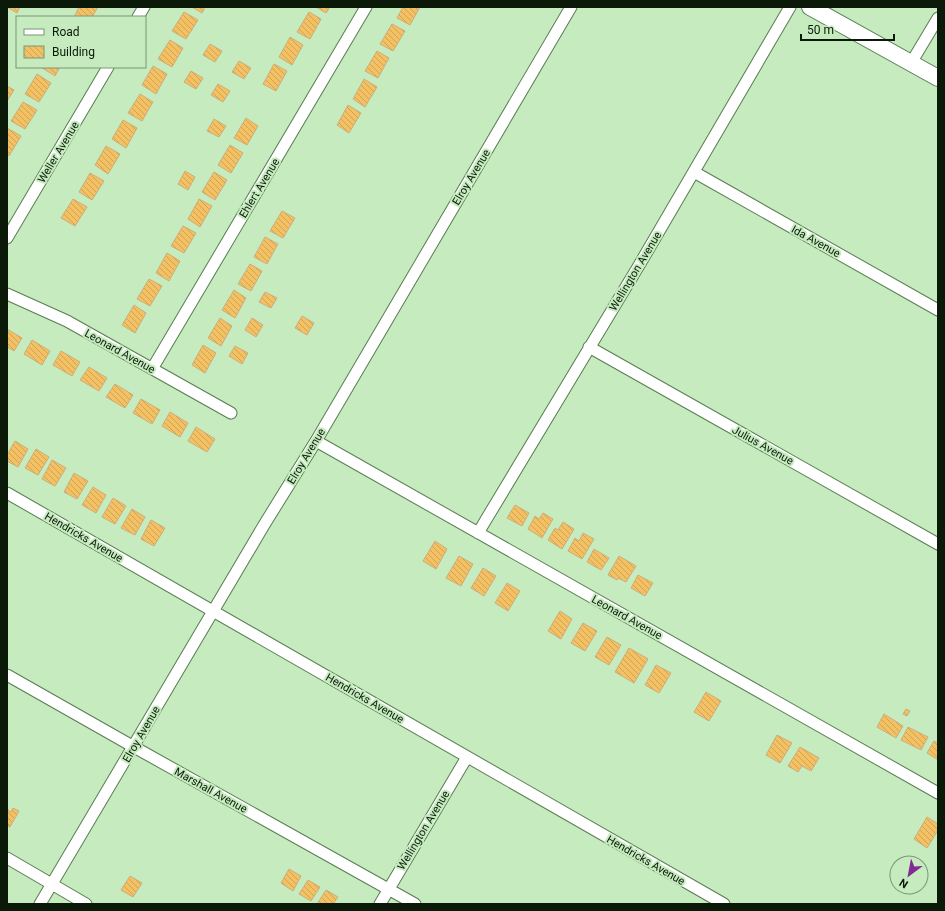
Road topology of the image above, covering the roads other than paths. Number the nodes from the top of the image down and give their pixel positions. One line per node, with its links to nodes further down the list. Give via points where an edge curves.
1 (144, 7): 6 (street)
2 (366, 7): 16 (street, Ehlert Avenue)
3 (572, 7): 18 (street, Elroy Avenue)
4 (790, 7): 11 (street, Wellington Avenue)
5 (810, 7): 8 (street)
6 (139, 16)
7 (938, 18): 8 (street)
8 (911, 63): 10 (street)
9 (107, 68): 12 (street, Weller Avenue)
10 (938, 78)
11 (694, 172): 14 (street, Ida Avenue); 15 (street, Wellington Avenue)
12 (7, 238)
13 (7, 294): 16 (street, Leonard Avenue, via 68,321)
14 (938, 310)
15 (589, 347): 20 (street, Wellington Avenue); 21 (street, Julius Avenue)
16 (152, 369): 17 (street, Leonard Avenue)
17 (230, 413)
18 (316, 441): 20 (street, Leonard Avenue); 22 (street, Elroy Avenue)
19 (7, 493): 22 (street, Hendricks Avenue)
20 (478, 534): 26 (street, Leonard Avenue)
21 (938, 544)
22 (213, 610): 24 (street, Elroy Avenue); 25 (street, Hendricks Avenue)
23 (7, 675): 24 (street, Marshall Avenue)
24 (134, 747): 28 (street, Elroy Avenue); 29 (street, Marshall Avenue)
25 (467, 757): 29 (street, Wellington Avenue); 34 (street, Hendricks Avenue)
26 (938, 793)
27 (7, 858): 28 (street)
28 (52, 884): 30 (street, Elroy Avenue); 31 (street)
29 (389, 889): 32 (street, Wellington Avenue); 33 (street, Marshall Avenue)
30 (40, 904)
31 (86, 904)
32 (380, 904)
33 (415, 904)
34 (724, 904)

